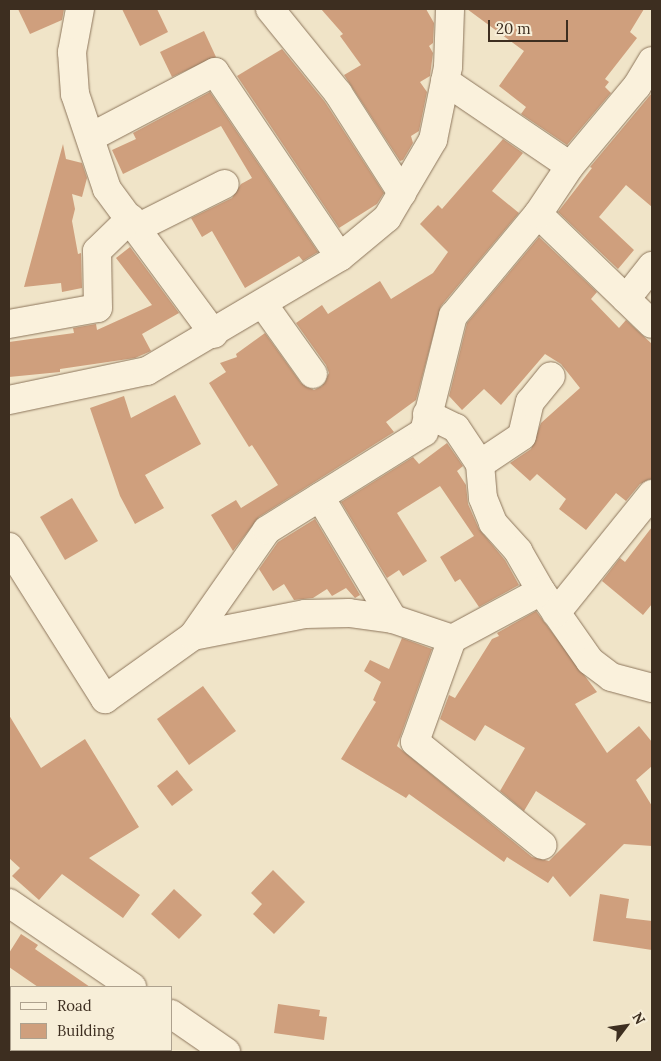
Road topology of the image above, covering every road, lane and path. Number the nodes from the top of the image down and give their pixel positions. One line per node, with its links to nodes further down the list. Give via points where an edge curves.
1 (80, 9): 6 (street, via 72,52 75,94)
2 (270, 9): 9 (street, via 338,93)
3 (446, 13): 5 (street)
4 (652, 61): 7 (street, via 637,86)
5 (445, 81): 7 (street); 9 (street, via 433,140)
6 (91, 136): 11 (street, via 107,188); 12 (street, via 215,72)
7 (570, 166): 10 (street)
8 (225, 184): 11 (street)
9 (402, 193): 12 (street, via 387,218)
10 (538, 214): 14 (street); 22 (street, via 453,316)
11 (134, 223): 16 (street, via 97,252 98,308); 18 (street)
12 (340, 257): 15 (street)
13 (652, 266): 14 (street)
14 (626, 299): 17 (street)
15 (263, 304): 18 (street); 19 (street)
16 (9, 324)
17 (652, 324)
18 (214, 334): 21 (street, via 147,371)
19 (314, 374)
20 (551, 376): 23 (street, via 530,402 522,436)
21 (9, 400)
22 (427, 414): 23 (street, via 456,428); 25 (street, via 424,432)
23 (480, 464): 27 (street, via 483,498 493,523 518,551)
24 (652, 494): 27 (street)
25 (320, 497): 28 (street); 29 (street, via 267,530)
26 (9, 547): 29 (street, via 105,699)
27 (548, 602): 30 (street); 31 (street, via 590,662 611,677)
28 (394, 619): 29 (street, via 349,613 304,614); 30 (street)
29 (193, 636)
30 (452, 639): 32 (street, via 415,742)
31 (652, 688)
32 (542, 845)
33 (9, 903): 34 (street)
34 (131, 986)
35 (172, 1015): 36 (street)
36 (226, 1052)

